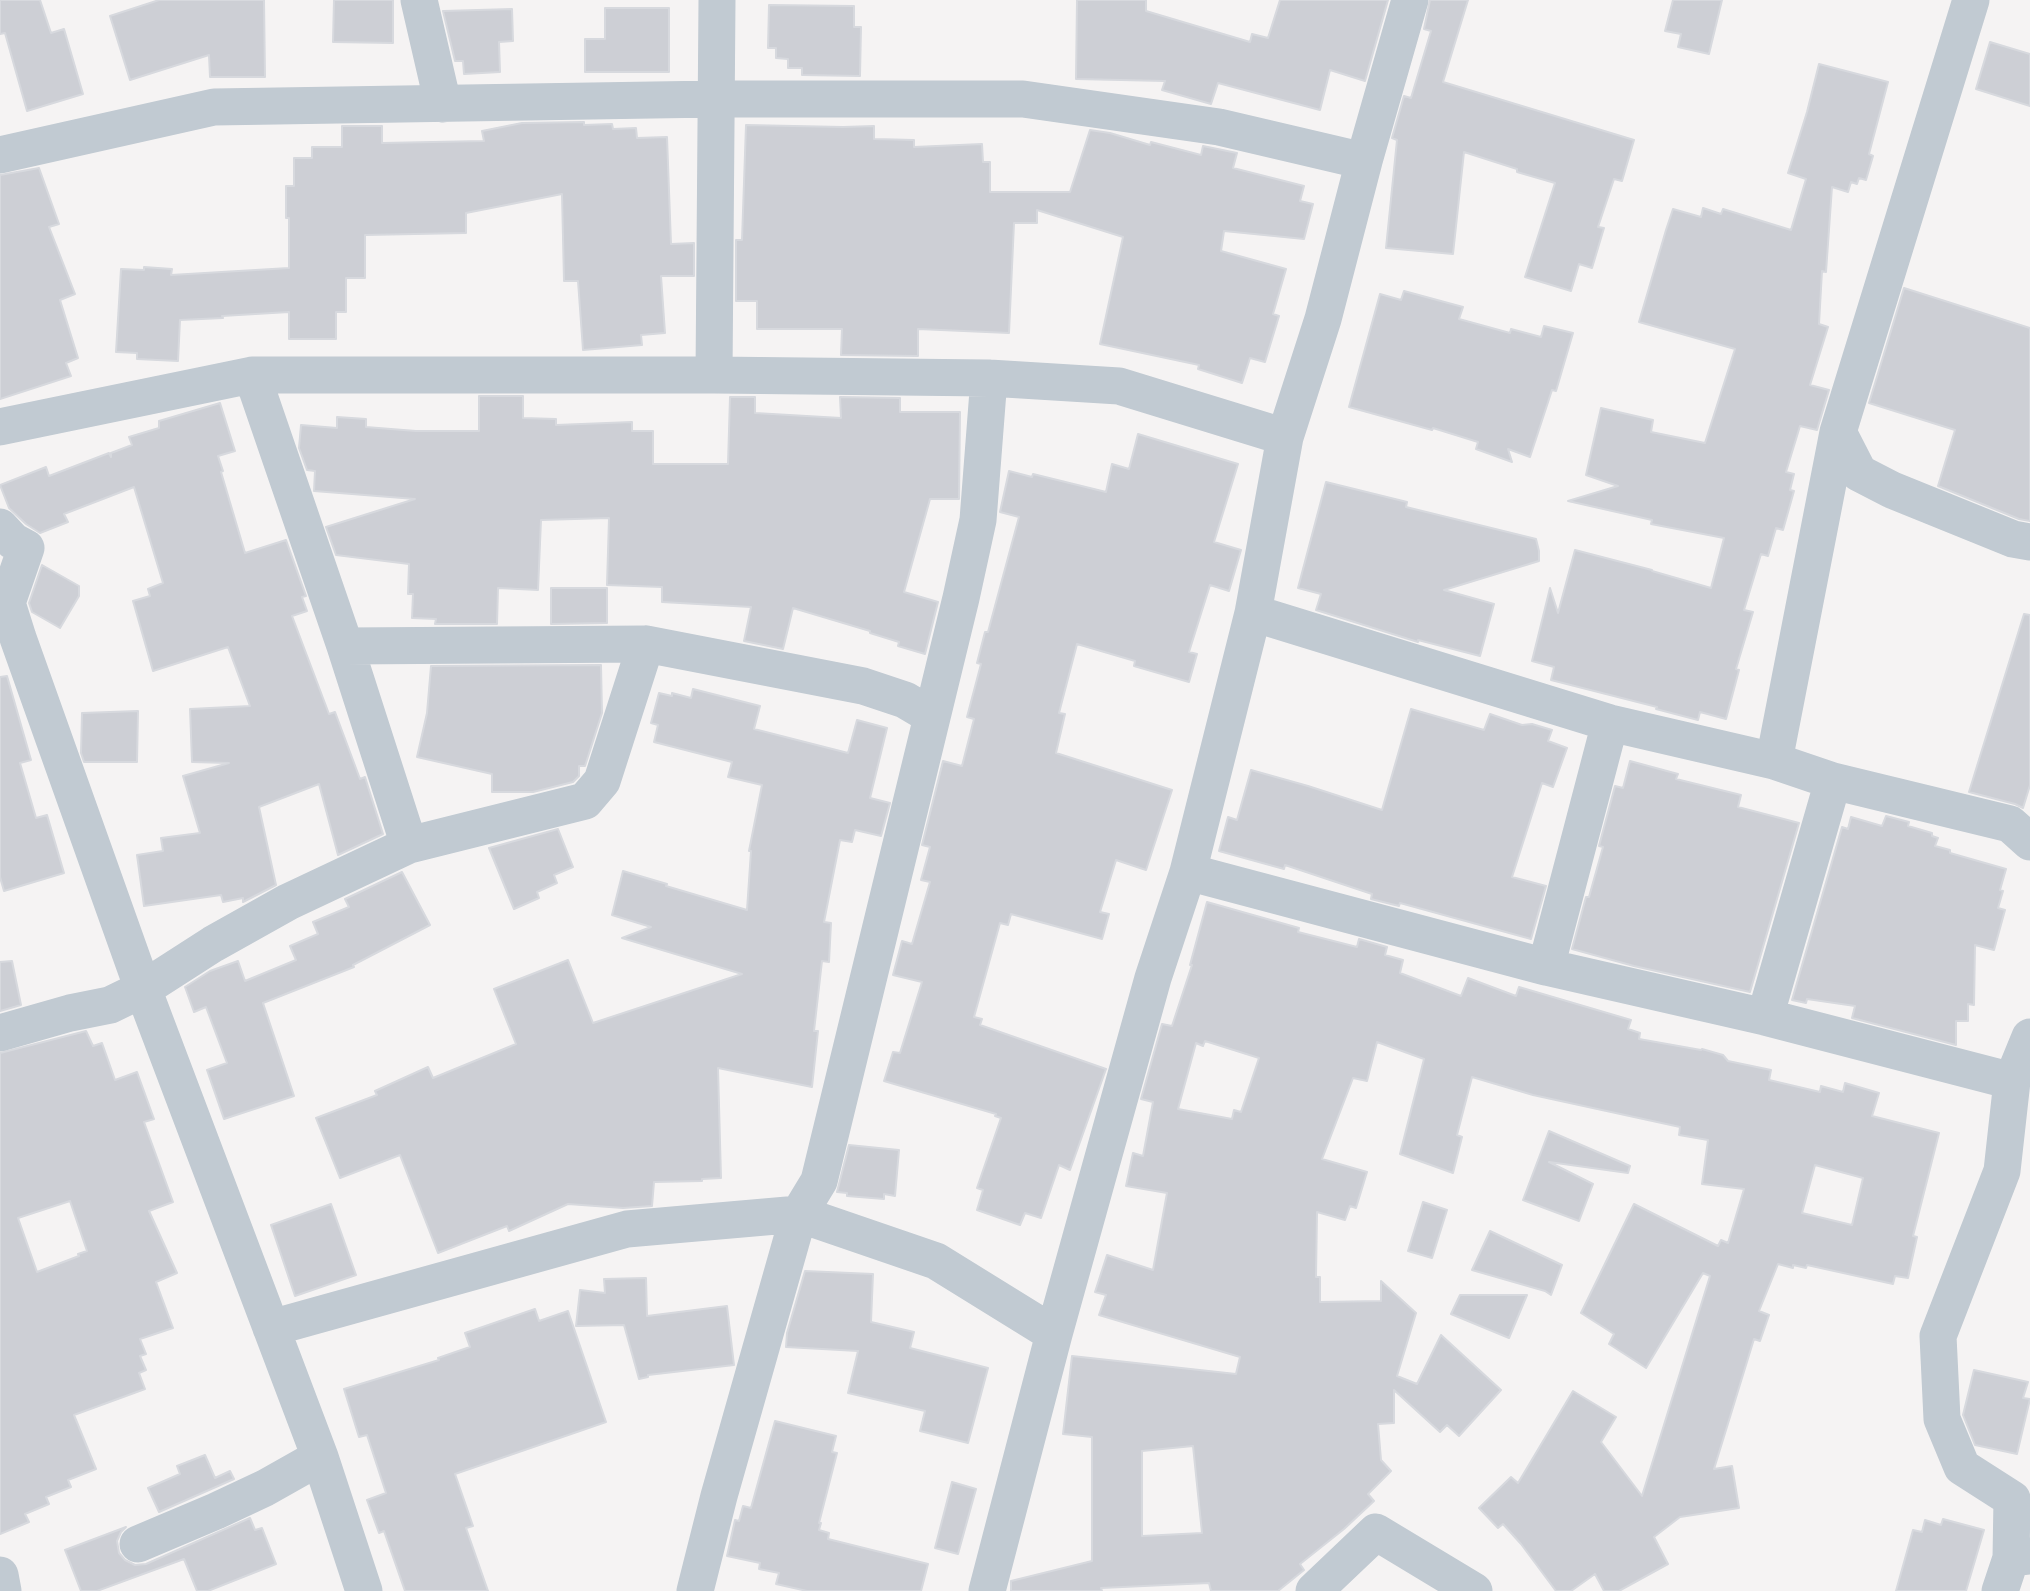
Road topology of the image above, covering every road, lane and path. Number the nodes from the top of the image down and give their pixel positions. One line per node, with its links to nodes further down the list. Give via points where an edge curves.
1 (419, 0): 6 (street)
2 (717, 0): 5 (street)
3 (1410, 0): 8 (street)
4 (1971, 0): 13 (street)
5 (716, 99): 6 (street); 8 (street, via 1023,99 1219,127); 10 (street)
6 (443, 104): 7 (street, via 214,107)
7 (0, 155)
8 (1364, 162): 14 (street, via 1323,319)
9 (252, 374): 10 (street); 12 (street); 20 (street)
10 (714, 374): 11 (street)
11 (989, 378): 14 (street, via 1119,386); 21 (street, via 978,520)
12 (0, 427)
13 (1838, 432): 16 (street, via 1859,473 2013,539); 23 (street)
14 (1285, 437): 17 (street)
15 (0, 527): 18 (street, via 26,548 7,603)
16 (2030, 542)
17 (1253, 612): 22 (street); 27 (street)
18 (9, 640): 29 (street)
19 (646, 644): 20 (street); 21 (street, via 863,686 905,700); 26 (street, via 602,781 585,801)
20 (345, 646): 26 (street)
21 (932, 716): 34 (street, via 819,1181)
22 (1610, 723): 23 (street); 28 (street)
23 (1774, 761): 24 (street)
24 (1833, 781): 25 (street, via 2010,824); 30 (street)
25 (2030, 842)
26 (409, 845): 29 (street, via 288,902)
27 (1188, 872): 28 (street); 36 (street, via 1153,978)
28 (1546, 967): 30 (street)
29 (143, 989): 31 (street, via 110,1005); 35 (street)
30 (1765, 1017): 33 (street)
31 (0, 1033)
32 (2030, 1037): 33 (street)
33 (2012, 1081): 39 (street, via 2002,1171 1938,1336 1942,1419 1962,1467 2012,1499)
34 (799, 1214): 35 (street, via 627,1229); 36 (street, via 936,1261); 43 (street)
35 (271, 1328): 37 (street)
36 (1054, 1334): 44 (street)
37 (320, 1457): 38 (street, via 265,1488); 42 (street)
38 (138, 1544)
39 (2014, 1568)
40 (0, 1575): 41 (street)
41 (3, 1591)
42 (364, 1591)
43 (695, 1591)
44 (986, 1591)
45 (1314, 1591): 46 (street, via 1376,1532)
46 (1474, 1591)

